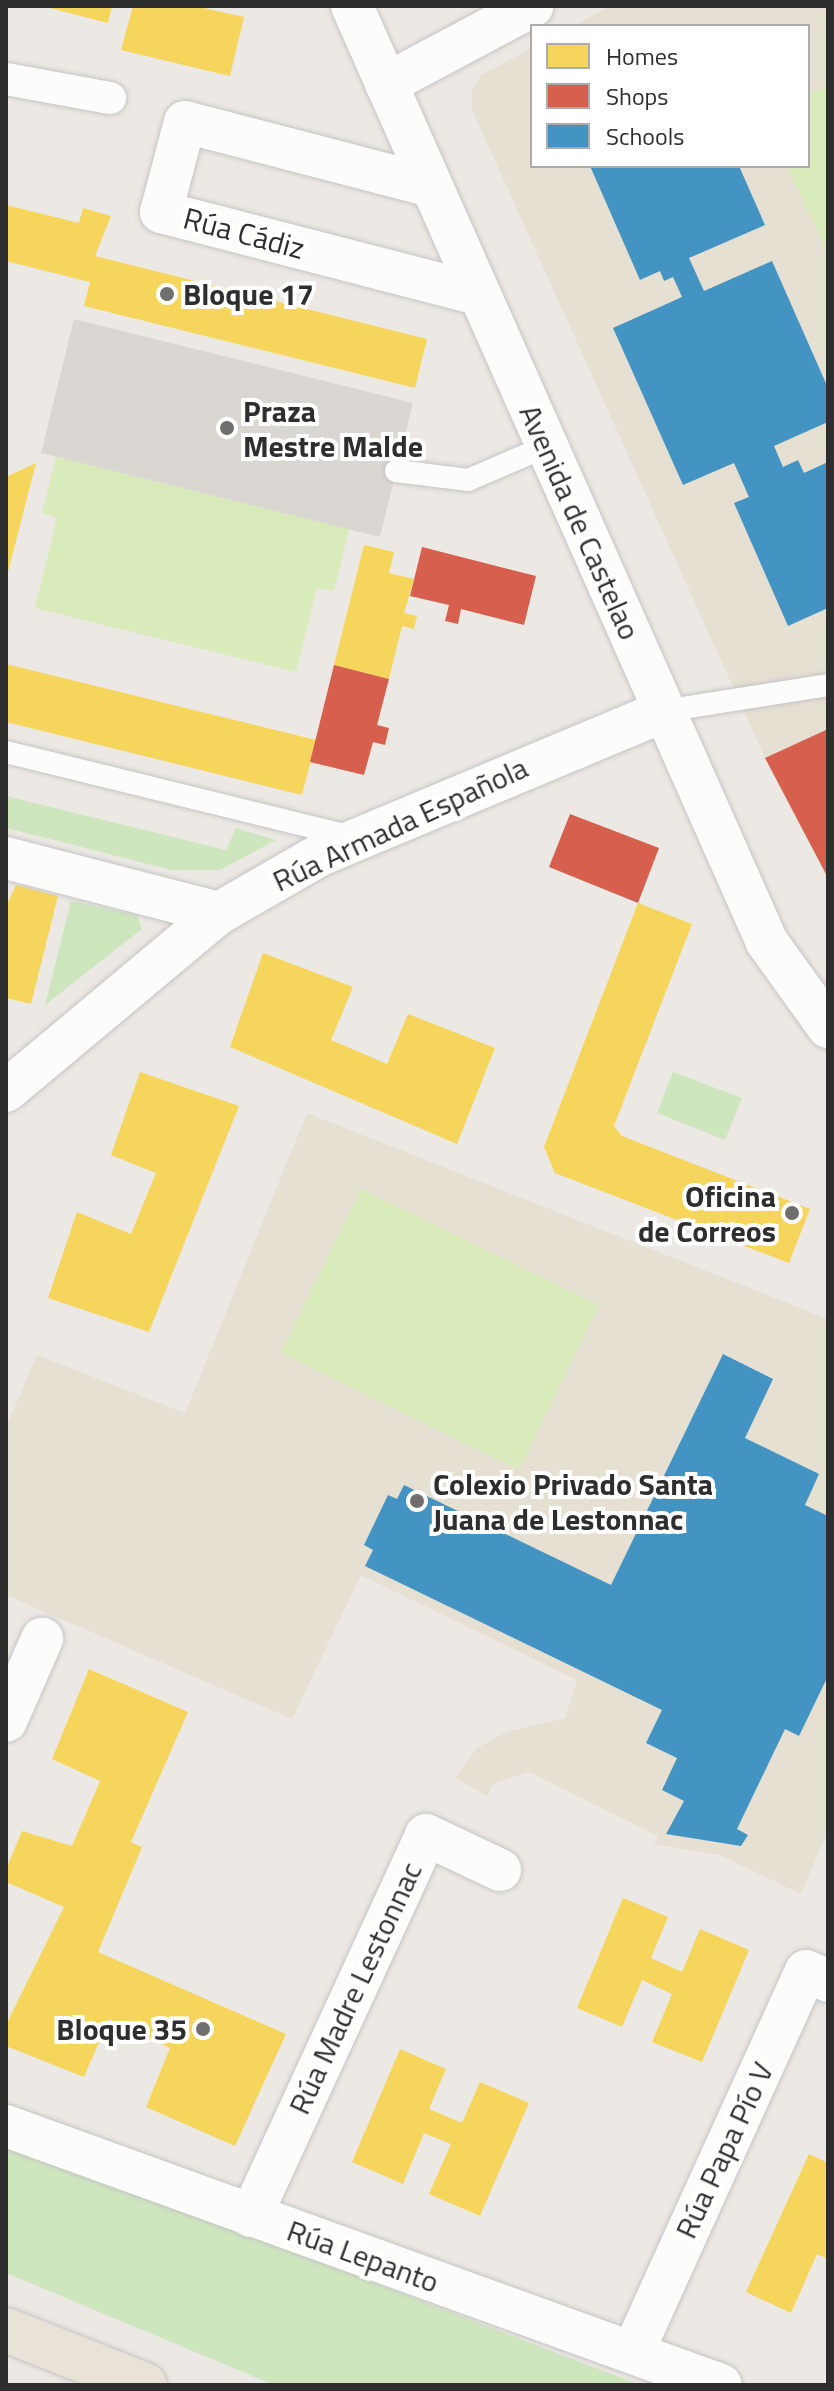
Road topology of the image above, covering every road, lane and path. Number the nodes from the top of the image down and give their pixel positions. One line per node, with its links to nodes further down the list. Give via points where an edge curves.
1 (352, 6): 4 (street, Avenida de Castelao)
2 (533, 6): 4 (street)
3 (6, 79): 5 (street)
4 (386, 84): 6 (street, Avenida de Castelao)
5 (110, 98)
6 (431, 186): 7 (street, Avenida de Castelao); 7 (street, Rúa Cádiz, via 185,122 161,212)
7 (477, 294): 8 (street, Avenida de Castelao)
8 (545, 447): 9 (lane, via 468,480); 11 (street, Avenida de Castelao)
9 (396, 471)
10 (828, 685): 11 (lane)
11 (664, 711): 13 (street, Rúa Armada Española); 16 (street, Avenida de Castelao, via 767,942)
12 (6, 752): 13 (lane)
13 (356, 838): 15 (street, Rúa Armada Española)
14 (6, 858): 15 (street)
15 (219, 913): 17 (street, Rúa Armada Española)
16 (828, 1027)
17 (6, 1091)
18 (42, 1639): 19 (street)
19 (6, 1721)
20 (500, 1870): 23 (street, Rúa Madre Lestonnac, via 426,1835)
21 (828, 1981): 25 (street, Rúa Papa Pío V, via 806,1971)
22 (6, 2126): 23 (street, Rúa Lepanto)
23 (251, 2216): 25 (street, Rúa Lepanto)
24 (6, 2330): 26 (highway)
25 (633, 2352): 27 (street, Rúa Lepanto)
26 (145, 2385)
27 (721, 2385)

